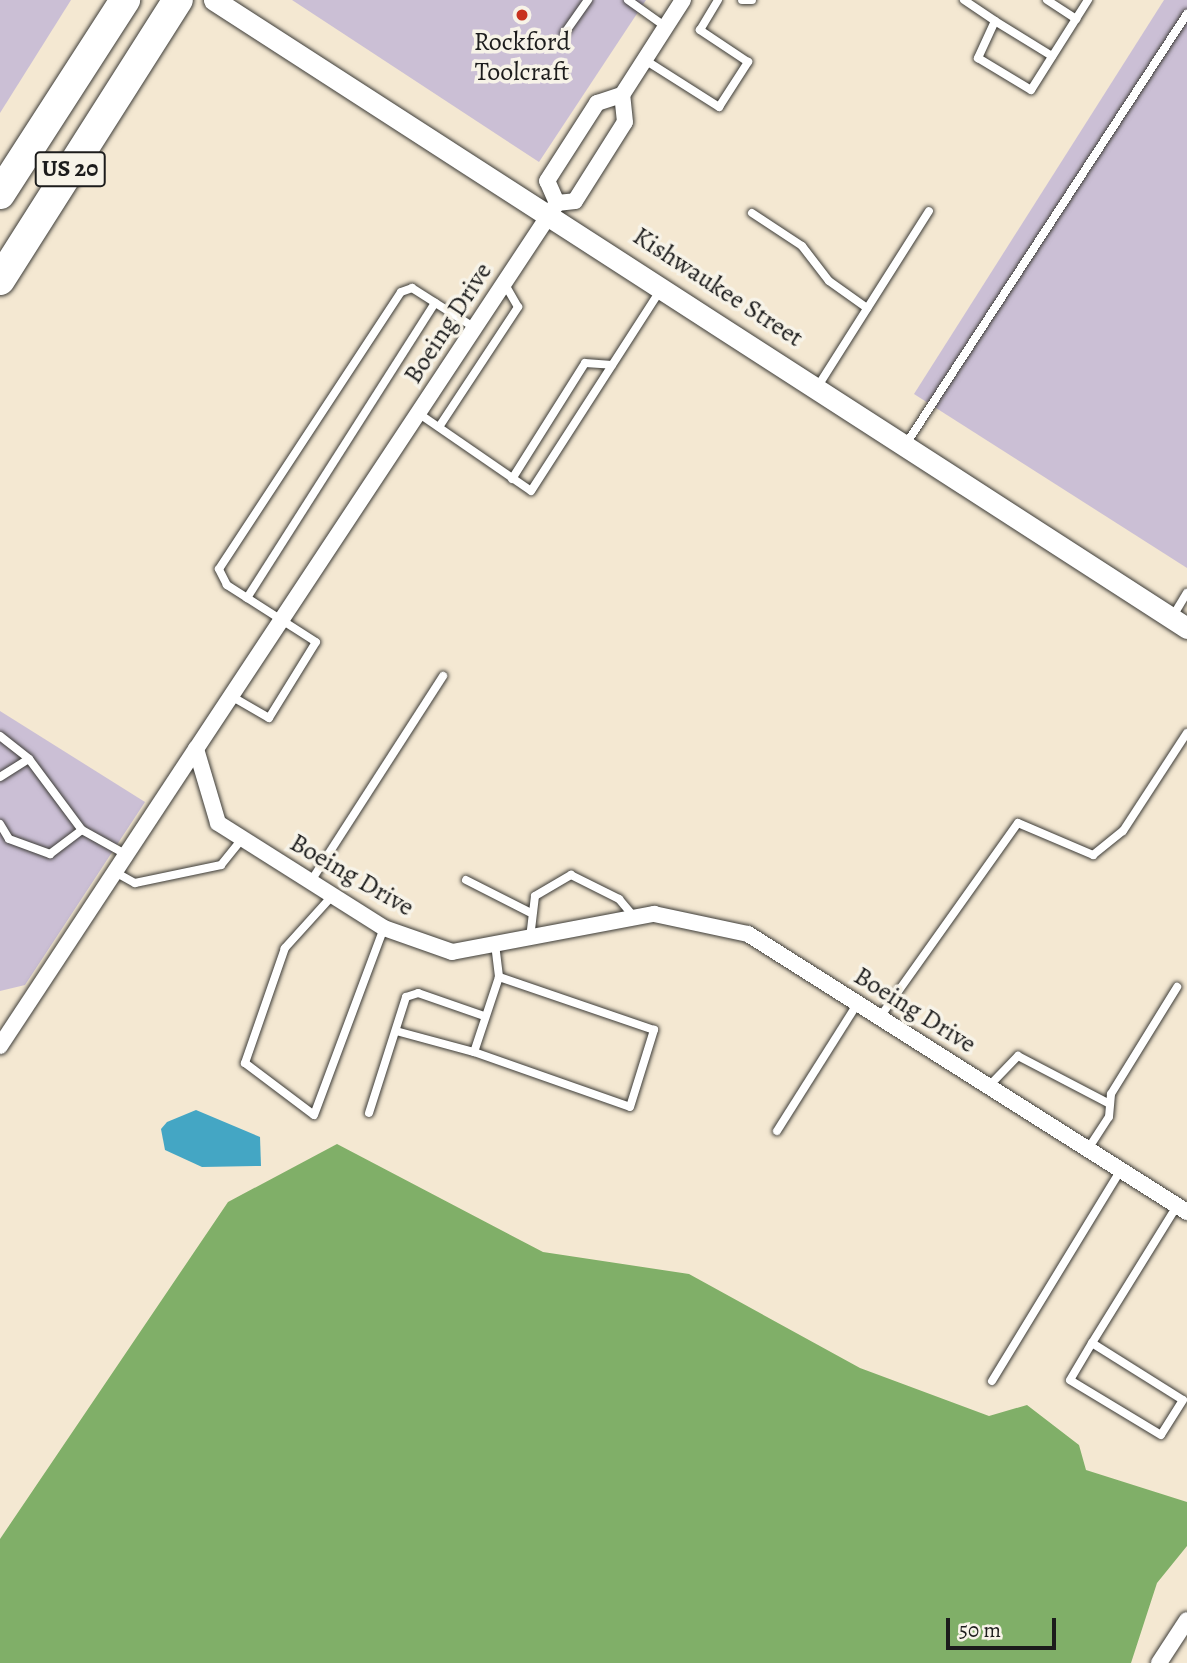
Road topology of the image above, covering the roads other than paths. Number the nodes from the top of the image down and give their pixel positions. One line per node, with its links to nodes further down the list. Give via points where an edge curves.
1 (125, 0): 21 (highway, US 20)
2 (178, 0): 25 (highway, US 20)
3 (214, 0): 22 (street, Kishwaukee Street)
4 (588, 0): 17 (lane)
5 (628, 0): 16 (lane)
6 (683, 0): 16 (street)
7 (718, 0): 19 (lane, via 700,30 748,62 719,107)
8 (742, 0): 9 (lane)
9 (752, 0)
10 (964, 0): 15 (lane)
11 (1047, 0): 14 (lane)
12 (1088, 0): 14 (lane)
13 (1187, 14): 35 (lane)
14 (1076, 19): 18 (lane)
15 (995, 21): 18 (lane); 18 (lane, via 978,58 1031,90)
16 (666, 27): 19 (street)
17 (564, 34)
18 (1052, 56)
19 (645, 60): 20 (street)
20 (622, 95): 22 (street, via 625,122 575,201); 22 (street, via 597,103 547,181)
21 (0, 194)
22 (553, 208): 26 (street, Boeing Drive); 27 (street, Kishwaukee Street)
23 (929, 211): 29 (lane)
24 (752, 213): 29 (lane, via 803,246 829,281)
25 (0, 280)
26 (504, 283): 30 (street, Boeing Drive); 34 (lane, via 518,307)
27 (663, 285): 31 (lane); 32 (street, Kishwaukee Street)
28 (435, 303): 30 (lane); 38 (lane); 38 (lane, via 412,288 401,292 219,569 227,586)
29 (867, 307): 32 (lane)
30 (475, 327): 33 (street, Boeing Drive)
31 (612, 365): 36 (lane, via 584,363); 36 (lane, via 534,493)
32 (818, 386): 35 (street, Kishwaukee Street)
33 (418, 413): 34 (lane); 39 (street, Boeing Drive)
34 (439, 427): 36 (lane)
35 (906, 444): 40 (street, Kishwaukee Street)
36 (512, 479)
37 (1187, 593): 40 (lane)
38 (247, 598): 39 (lane)
39 (281, 621): 42 (street, Boeing Drive); 42 (lane, via 316,642 269,718)
40 (1179, 623)
41 (443, 676): 54 (lane)
42 (231, 696): 45 (street, Boeing Drive)
43 (1187, 733): 65 (lane, via 1123,831 1093,855 1017,823)
44 (0, 736): 46 (lane)
45 (196, 749): 50 (street, Boeing Drive, via 218,823); 51 (street)
46 (29, 760): 47 (lane); 49 (lane)
47 (0, 777)
48 (0, 824): 49 (lane, via 9,839 50,854)
49 (82, 830): 51 (lane)
50 (242, 839): 52 (lane, via 221,865 135,883); 54 (street, Boeing Drive)
51 (127, 855): 52 (street)
52 (115, 872): 67 (street)
53 (466, 880): 56 (lane)
54 (311, 881): 55 (street, Boeing Drive)
55 (333, 895): 58 (street, Boeing Drive); 58 (lane, via 285,948 245,1063 314,1115)
56 (529, 912): 57 (lane, via 534,896 571,875 600,886); 59 (lane)
57 (635, 918): 59 (street, Boeing Drive); 63 (street, Boeing Drive, via 654,914 748,934)
58 (384, 928): 60 (street, Boeing Drive, via 452,952)
59 (530, 938): 60 (street, Boeing Drive)
60 (495, 944): 61 (lane)
61 (499, 977): 64 (lane); 68 (lane, via 654,1030 635,1101 624,1108)
62 (1177, 987): 70 (lane)
63 (858, 1003): 65 (street, Boeing Drive); 72 (lane)
64 (484, 1016): 66 (lane, via 412,994); 68 (lane)
65 (880, 1017): 69 (street, Boeing Drive)
66 (396, 1031): 68 (lane); 71 (lane)
67 (0, 1046)
68 (474, 1052)
69 (989, 1086): 70 (lane, via 1018,1056); 73 (street, Boeing Drive)
70 (1108, 1103): 73 (lane, via 1108,1117)
71 (369, 1113)
72 (777, 1131)
73 (1088, 1149): 74 (street, Boeing Drive)
74 (1121, 1170): 75 (street, Boeing Drive); 77 (lane)
75 (1182, 1209): 76 (lane)
76 (1092, 1343): 76 (lane, via 1070,1380 1161,1435 1184,1401)
77 (992, 1381)
78 (1187, 1620): 79 (street)
79 (1160, 1663)

